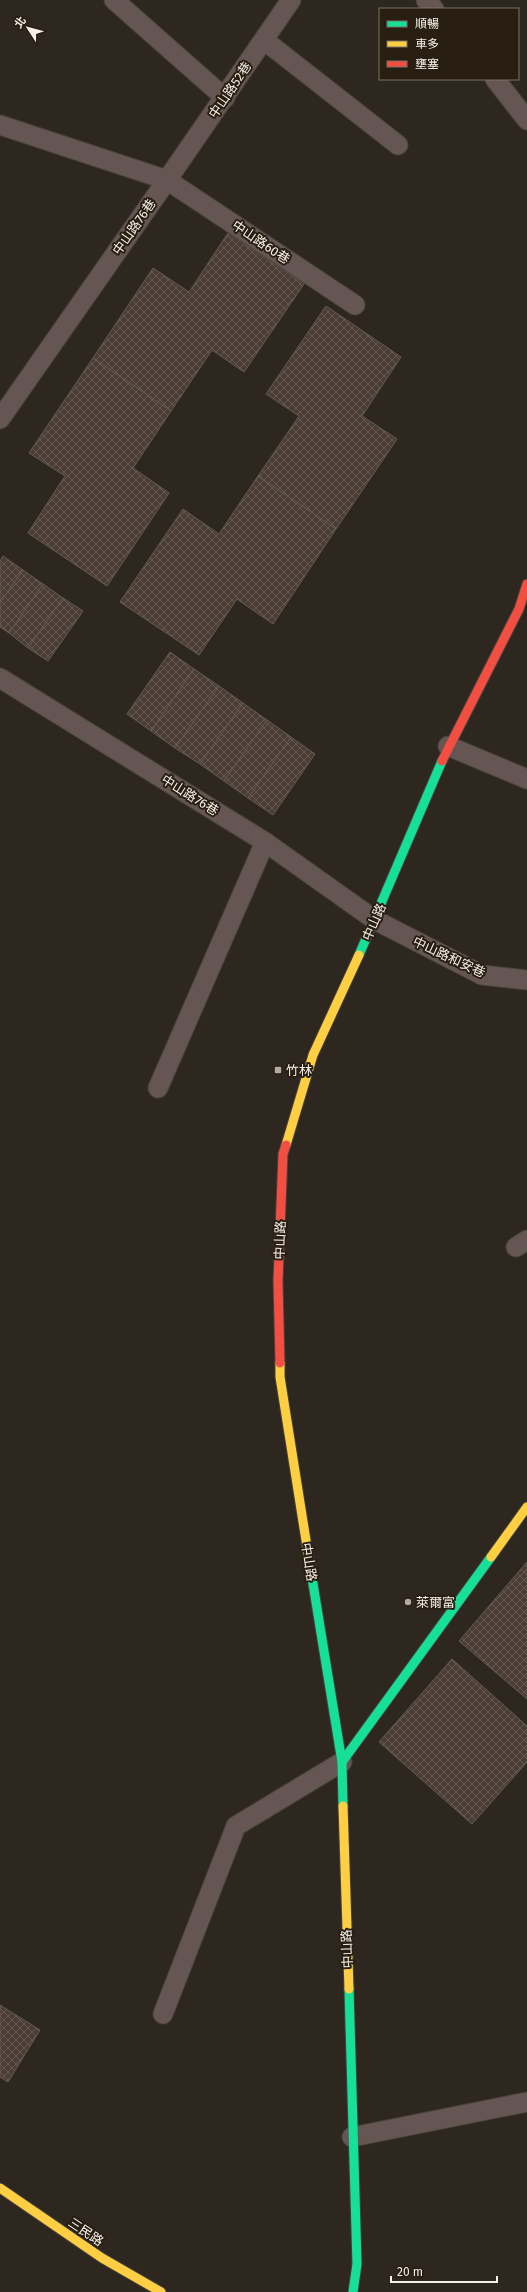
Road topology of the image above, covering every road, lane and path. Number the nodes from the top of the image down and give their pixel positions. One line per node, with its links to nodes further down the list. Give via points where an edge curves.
1 (114, 0): 7 (lane)
2 (291, 0): 5 (lane, 中山路52巷)
3 (426, 0): 4 (lane)
4 (433, 8)
5 (264, 40): 7 (lane, 中山路52巷); 10 (lane)
6 (496, 80): 8 (lane)
7 (225, 98): 11 (lane, 中山路52巷)
8 (527, 120)
9 (0, 125): 11 (lane)
10 (398, 145)
11 (167, 180): 12 (lane, 中山路60巷); 13 (lane, 中山路76巷)
12 (355, 305)
13 (0, 419)
14 (527, 584): 15 (street, 中山路)
15 (523, 608): 17 (street, 中山路)
16 (0, 678): 19 (lane, 中山路76巷)
17 (448, 746): 18 (lane); 20 (street, 中山路)
18 (527, 778)
19 (265, 842): 20 (lane, 中山路76巷); 22 (lane)
20 (376, 920): 21 (lane, 中山路和安巷, via 482,975); 24 (street, 中山路, via 313,1055 283,1154 278,1281 280,1377)
21 (527, 980)
22 (158, 1088)
23 (527, 1507): 24 (street)
24 (342, 1762): 25 (lane, via 236,1826); 27 (street, 中山路)
25 (163, 2014)
26 (527, 2102): 27 (lane)
27 (352, 2137): 30 (street, 中山路, via 357,2264)
28 (0, 2188): 29 (street, 三民路, via 102,2258)
29 (161, 2292)
30 (353, 2292)

